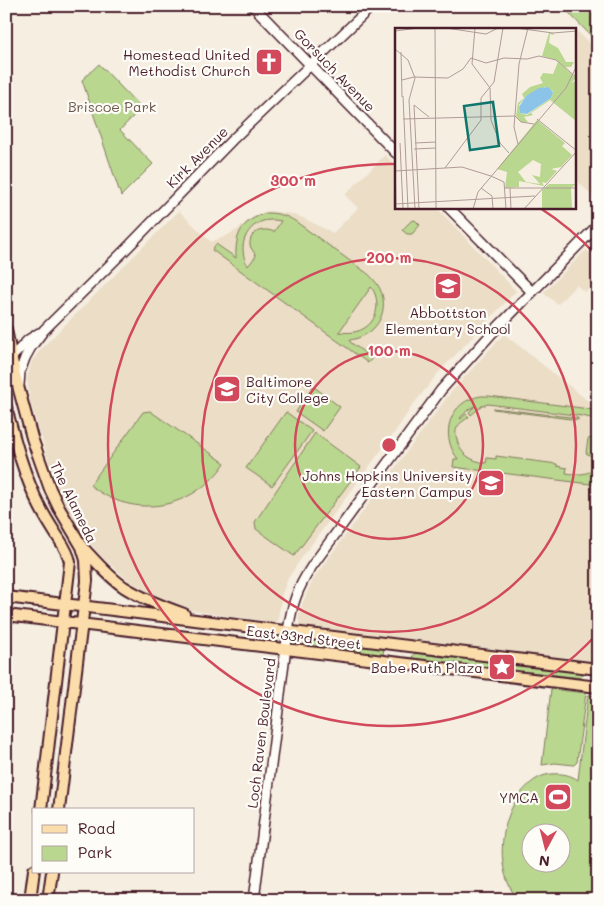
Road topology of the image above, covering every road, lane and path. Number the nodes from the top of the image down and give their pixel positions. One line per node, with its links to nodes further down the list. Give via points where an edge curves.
1 (253, 6): 3 (street, Gorsuch Avenue)
2 (372, 6): 3 (street, Kirk Avenue)
3 (310, 65): 4 (street, Gorsuch Avenue); 9 (street, Kirk Avenue)
4 (395, 152)
5 (450, 209): 7 (street)
6 (598, 225): 7 (street, Loch Raven Boulevard)
7 (532, 292): 23 (street, Loch Raven Boulevard, via 441,390 312,566 294,598)
8 (6, 329): 11 (main road, The Alameda)
9 (44, 330): 10 (street, Kirk Avenue); 13 (street, Kirk Avenue, via 22,366 19,381)
10 (28, 340): 11 (street, Kirk Avenue); 12 (street, Kirk Avenue)
11 (9, 344): 12 (main road, The Alameda)
12 (9, 360): 13 (main road, The Alameda)
13 (21, 399): 15 (main road, The Alameda, via 50,489)
14 (6, 407): 17 (main road, The Alameda, via 35,496 69,555)
15 (82, 547): 18 (main road, The Alameda, via 87,575); 20 (main road, via 126,588 159,605)
16 (6, 597): 17 (main road, East 33rd Street)
17 (66, 604): 18 (main road, East 33rd Street); 21 (main road, The Alameda)
18 (84, 606): 20 (main road, East 33rd Street); 22 (main road, The Alameda)
19 (6, 615): 21 (main road, East 33rd Street)
20 (209, 621): 23 (main road, East 33rd Street)
21 (64, 622): 22 (main road, East 33rd Street); 27 (main road, The Alameda)
22 (82, 624): 24 (main road, East 33rd Street); 28 (main road, The Alameda)
23 (288, 631): 24 (street, Loch Raven Boulevard); 25 (main road, East 33rd Street)
24 (285, 649): 26 (main road, East 33rd Street); 33 (street, Loch Raven Boulevard)
25 (598, 669)
26 (598, 687)
27 (41, 808)
28 (59, 808)
29 (33, 874): 31 (main road)
30 (52, 874): 32 (main road)
31 (30, 900)
32 (48, 900)
33 (254, 900)

